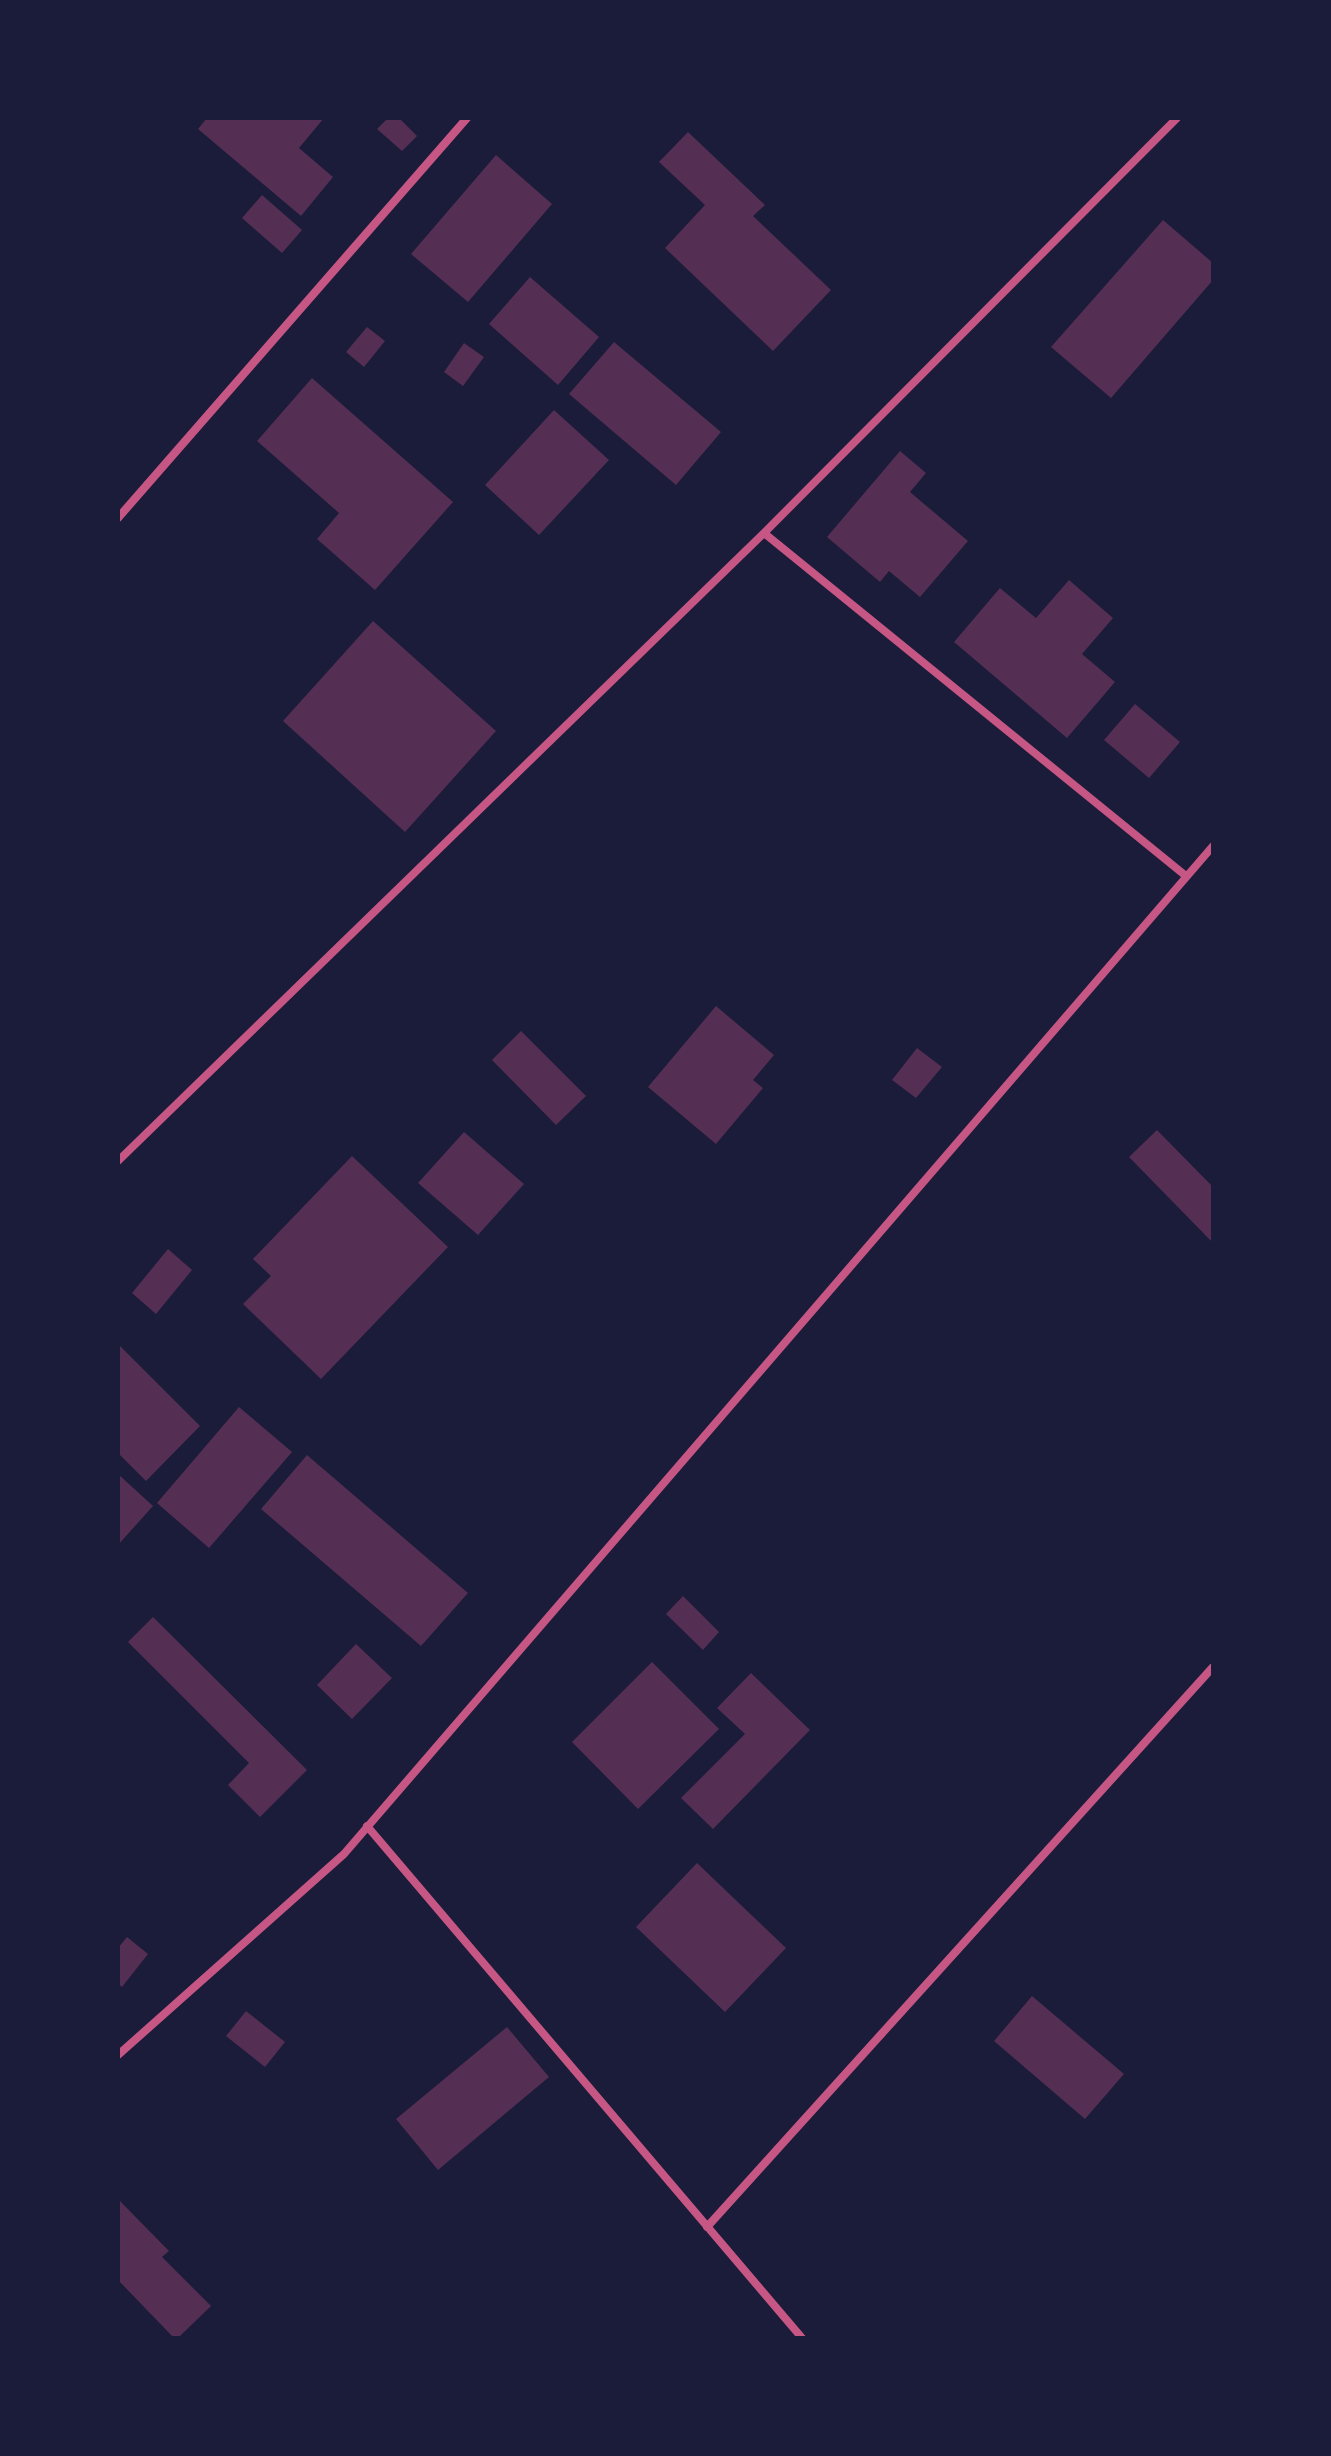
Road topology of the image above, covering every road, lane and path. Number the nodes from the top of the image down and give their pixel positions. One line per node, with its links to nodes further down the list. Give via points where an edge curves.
1 (467, 118): 3 (street)
2 (1177, 118): 4 (street)
3 (118, 518)
4 (764, 533): 6 (street); 7 (street)
5 (1213, 846): 6 (street)
6 (1186, 876): 9 (street)
7 (118, 1161)
8 (1213, 1667): 11 (street)
9 (367, 1826): 10 (street, via 344,1854); 11 (street)
10 (118, 2055)
11 (707, 2227): 12 (street)
12 (802, 2338)

